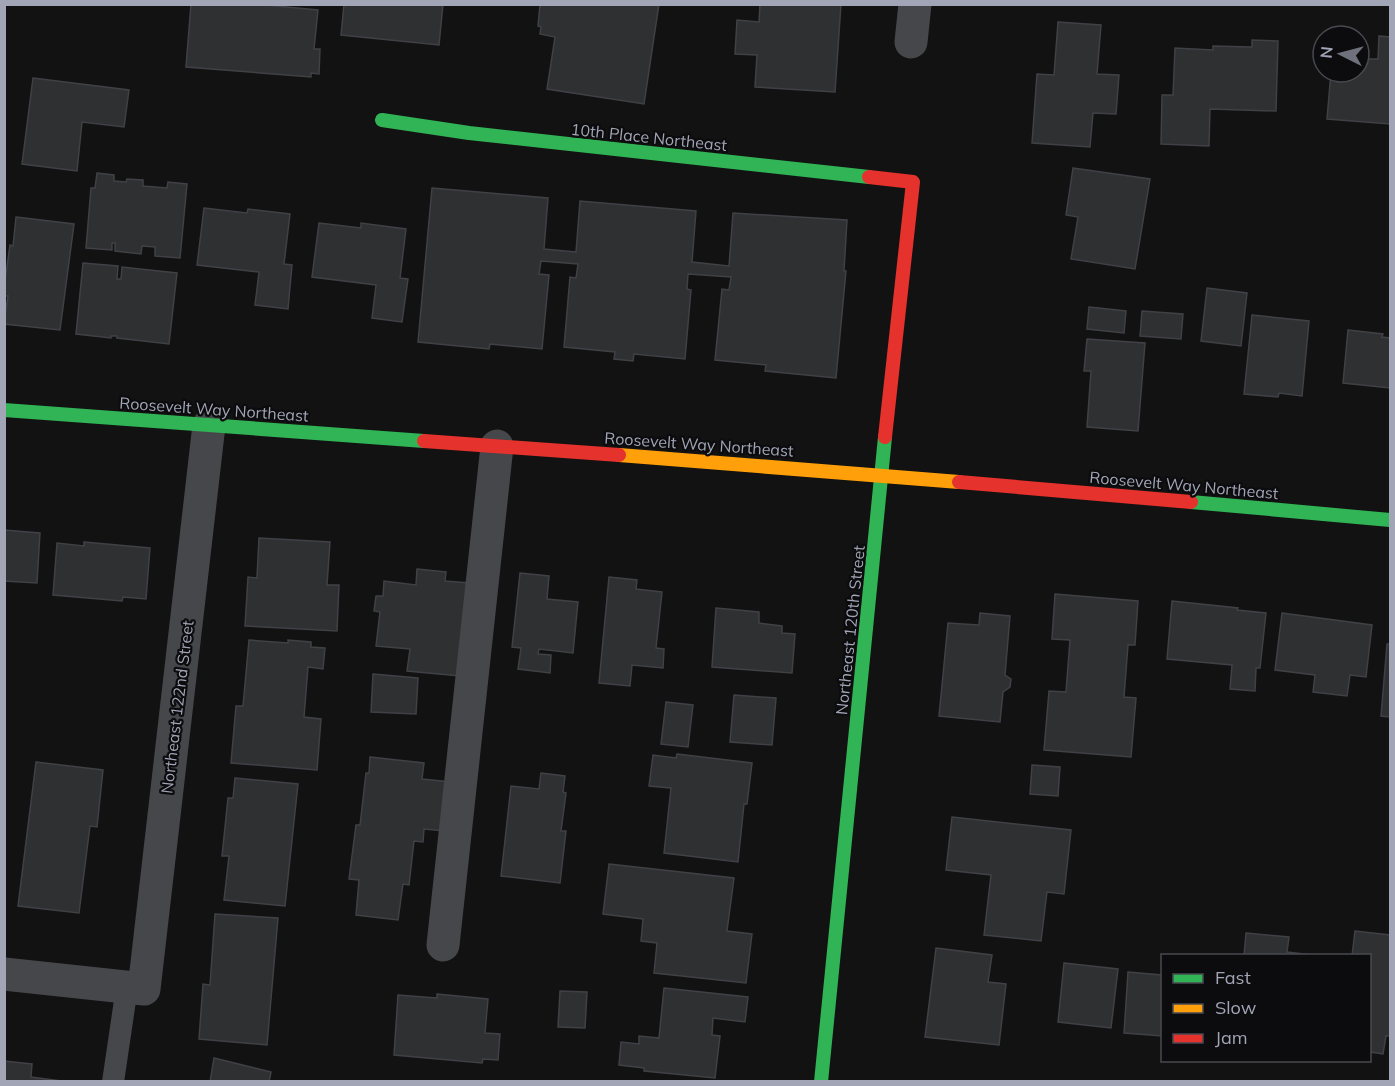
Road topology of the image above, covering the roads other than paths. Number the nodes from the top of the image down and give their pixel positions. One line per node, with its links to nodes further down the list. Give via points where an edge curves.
1 (915, 4): 2 (street)
2 (911, 42)
3 (382, 120): 4 (street, 10th Place Northeast, via 469,134)
4 (913, 182): 8 (street, Northeast 120th Street)
5 (4, 410): 6 (street, Roosevelt Way Northeast)
6 (209, 425): 7 (street, Roosevelt Way Northeast); 12 (street, Northeast 122nd Street)
7 (497, 446): 8 (street, Roosevelt Way Northeast); 10 (street)
8 (881, 475): 9 (street, Roosevelt Way Northeast); 14 (street, Northeast 120th Street)
9 (1390, 520)
10 (443, 945)
11 (4, 974): 12 (street)
12 (135, 988): 13 (lane)
13 (113, 1082)
14 (822, 1082)

